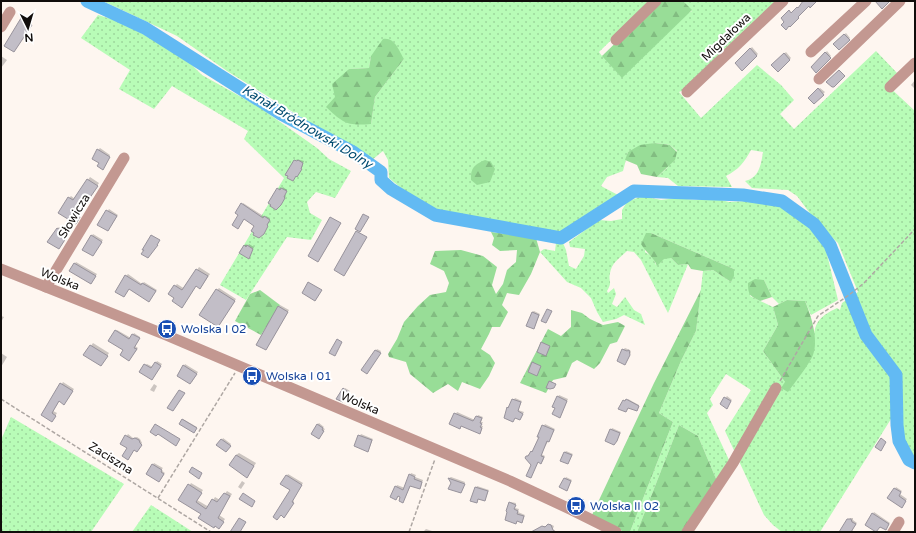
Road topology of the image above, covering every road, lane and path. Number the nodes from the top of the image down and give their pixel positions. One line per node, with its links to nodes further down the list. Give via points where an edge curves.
1 (656, 1): 7 (street)
2 (783, 1): 12 (street, Migdałowa)
3 (866, 1): 8 (street)
4 (900, 1): 10 (street)
5 (10, 12): 6 (street)
6 (1, 27)
7 (616, 40)
8 (811, 52)
9 (915, 62): 11 (street)
10 (819, 79)
11 (890, 87)
12 (687, 92)
13 (124, 158): 16 (street, Słowicza)
14 (915, 229): 18 (path, via 864,283 818,316)
15 (1, 269): 16 (street, Wolska)
16 (46, 287): 17 (street, Wolska)
17 (240, 366): 20 (street, Wolska); 21 (path)
18 (776, 388): 25 (street, via 733,463)
19 (1, 399): 21 (path, Zaciszna)
20 (438, 451): 23 (path); 24 (street, Wolska, via 510,480)
21 (158, 498): 22 (path, Zaciszna)
22 (211, 532)
23 (409, 532)
24 (616, 532)
25 (687, 532)

